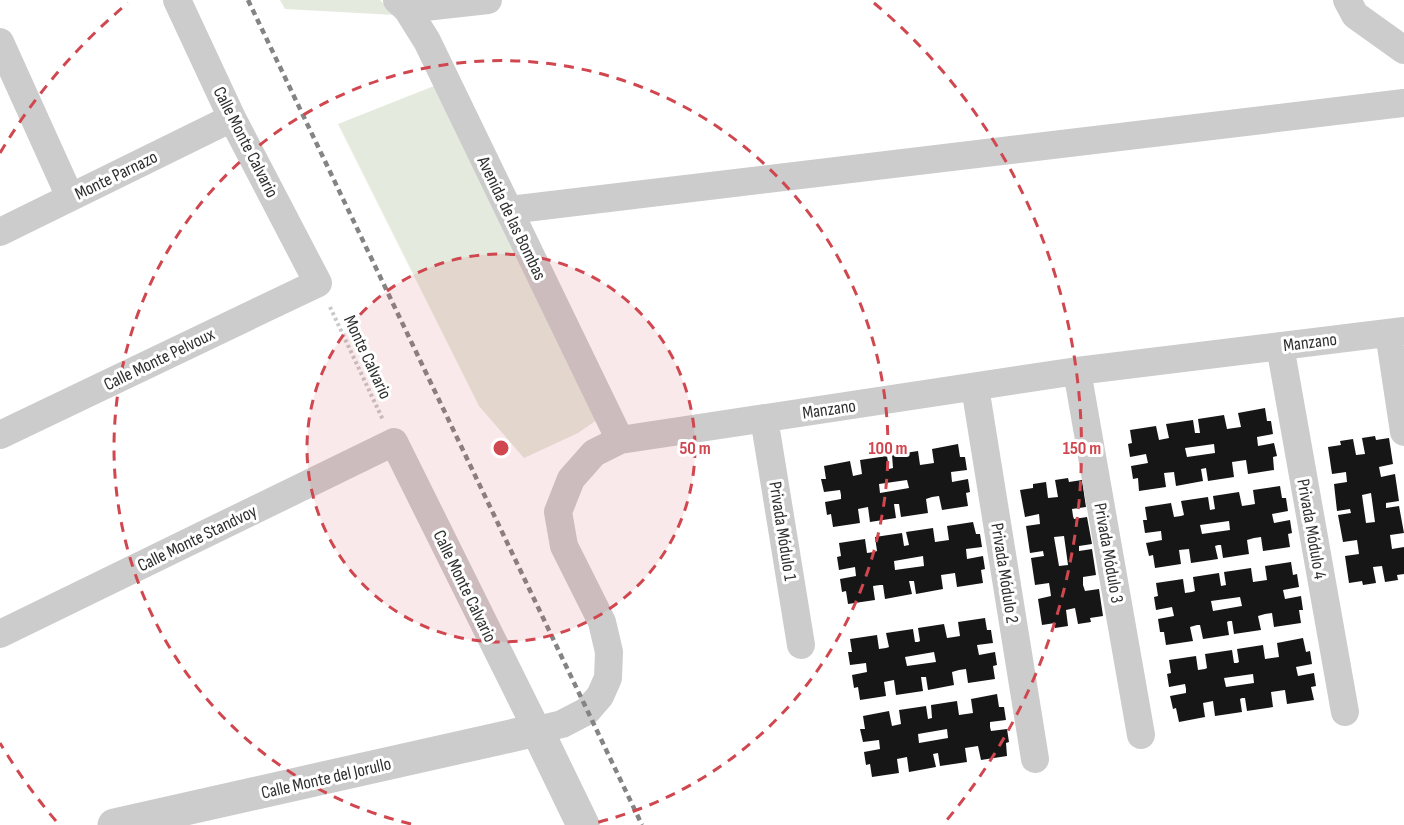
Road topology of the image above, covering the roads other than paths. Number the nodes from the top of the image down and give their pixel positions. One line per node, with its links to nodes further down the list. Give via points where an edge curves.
1 (177, 0): 8 (street, Calle Monte Calvario)
2 (488, 0): 4 (street)
3 (1347, 0): 6 (street, via 1355,15)
4 (402, 5): 10 (street, Avenida de las Bombas, via 426,41)
5 (0, 42): 9 (street)
6 (1404, 50)
7 (1404, 103): 10 (street)
8 (232, 118): 9 (street, Monte Parnazo); 12 (street, Calle Monte Calvario)
9 (70, 197): 11 (street, Monte Parnazo)
10 (509, 210): 20 (street, Avenida de las Bombas)
11 (0, 232)
12 (318, 283): 19 (street, Calle Monte Pelvoux)
13 (1396, 332): 14 (street, Manzano); 18 (street)
14 (1280, 346): 15 (street, Manzano); 24 (street, Privada Módulo 4)
15 (1077, 372): 16 (street, Manzano); 26 (street, Privada Módulo 3)
16 (975, 387): 17 (street, Manzano); 27 (street, Privada Módulo 2)
17 (764, 418): 20 (street, Manzano); 23 (street, Privada Módulo 1)
18 (1404, 432)
19 (0, 435)
20 (620, 440): 25 (street, Manzano, via 594,453 571,479 558,512 564,546 602,622 609,652 608,678 587,711 562,724)
21 (394, 442): 22 (street, Calle Monte Standvoy); 25 (street, Calle Monte Calvario)
22 (0, 634)
23 (801, 645)
24 (1345, 712)
25 (537, 730): 28 (street, Calle Monte del Jorullo); 29 (street)
26 (1141, 735)
27 (1035, 759)
28 (114, 825)
29 (583, 825)

